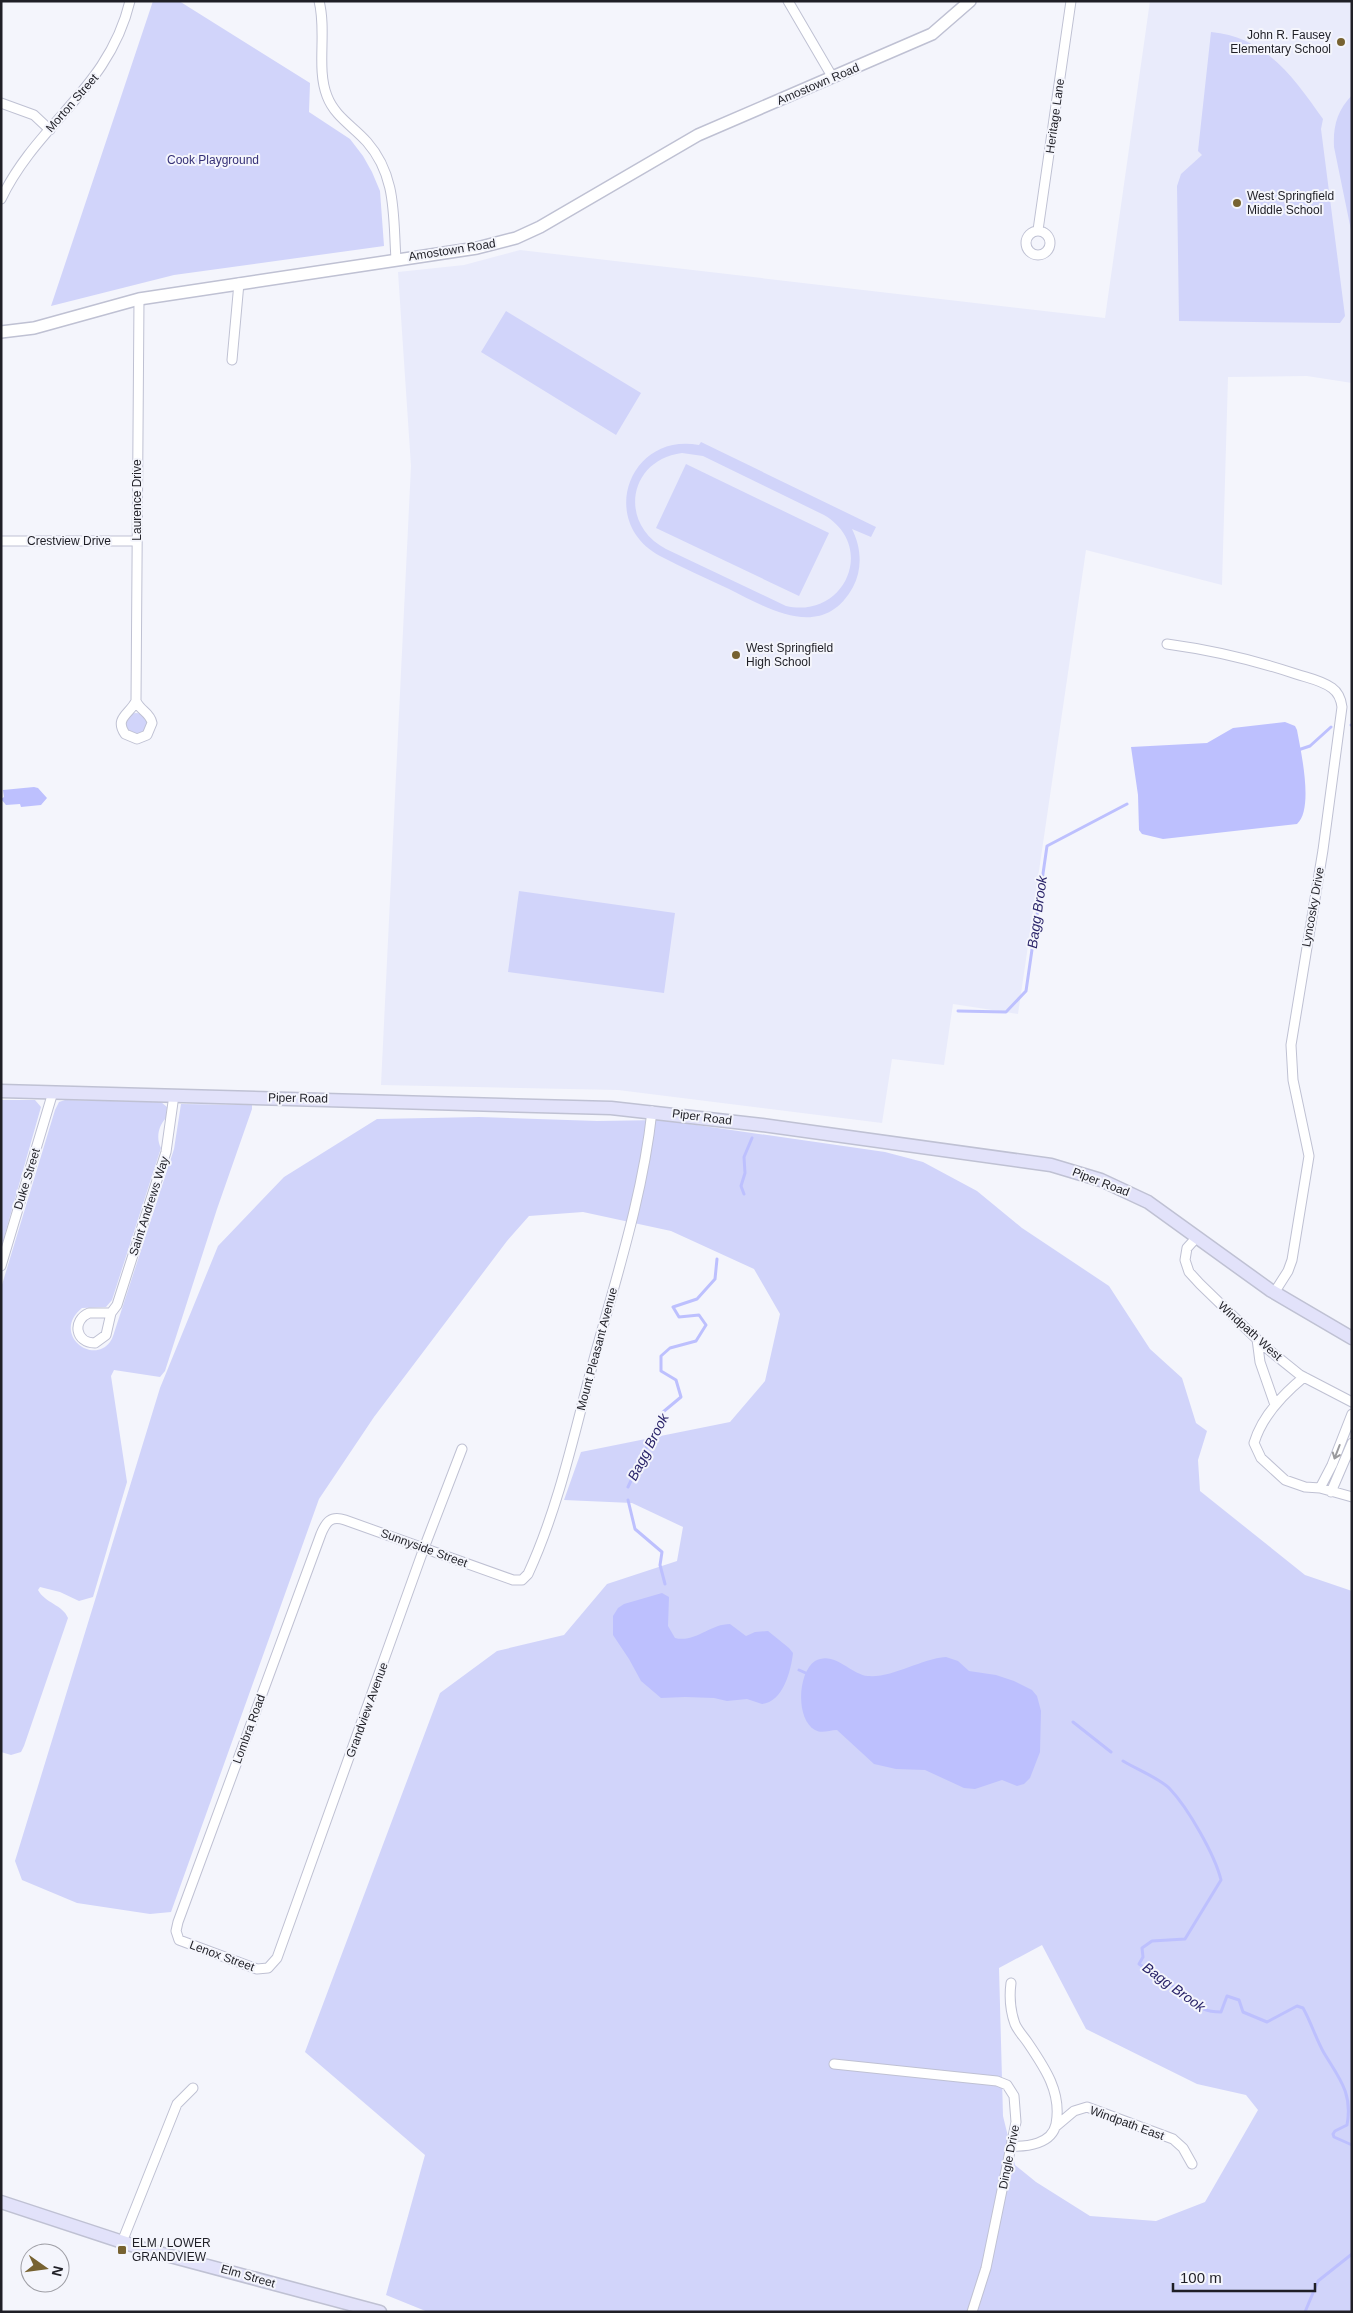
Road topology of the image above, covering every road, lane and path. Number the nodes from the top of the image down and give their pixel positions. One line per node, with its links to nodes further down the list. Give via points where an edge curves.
1 (130, 1): 8 (street, Morton Street, via 120,35 103,66)
2 (319, 1): 11 (street, via 324,29 326,92 336,112 366,141 383,166 393,198)
3 (788, 1): 6 (street)
4 (970, 1): 6 (street, Amostown Road, via 932,34)
5 (1071, 1): 10 (street, Heritage Lane)
6 (833, 78): 11 (street, Amostown Road, via 698,135 560,216 516,238 477,248)
7 (1, 103): 8 (street, via 34,115)
8 (50, 130): 9 (street, Morton Street, via 23,161)
9 (1, 199)
10 (1038, 230)
11 (396, 258): 12 (street, Amostown Road)
12 (239, 283): 13 (street, Amostown Road); 15 (street)
13 (138, 299): 14 (street, Amostown Road, via 34,328); 17 (street, Laurence Drive)
14 (1, 332)
15 (232, 360)
16 (1, 541): 17 (street, Crestview Drive)
17 (136, 541): 19 (street, Laurence Drive)
18 (1167, 644): 26 (street, Lyncosky Drive, via 1226,654 1283,670 1321,682 1341,698 1327,829 1291,1046 1293,1080 1309,1156 1292,1260)
19 (136, 701)
20 (1, 1091): 21 (main road, Piper Road)
21 (53, 1092): 22 (main road, Piper Road); 25 (street, Duke Street)
22 (174, 1095): 23 (main road, Piper Road, via 553,1105); 27 (street, Saint Andrews Way, via 166,1152 117,1305)
23 (652, 1111): 24 (main road, Piper Road, via 1058,1167 1101,1180 1132,1194 1158,1208); 41 (street, Mount Pleasant Avenue, via 623,1251 561,1481 530,1570)
24 (1197, 1237): 26 (main road, Piper Road); 29 (street, Windpath West, via 1185,1252 1188,1272)
25 (1, 1266)
26 (1274, 1293): 28 (main road, Piper Road)
27 (111, 1314)
28 (1352, 1338)
29 (1257, 1339): 30 (street, Windpath West); 32 (street, via 1260,1362)
30 (1304, 1377): 31 (street, Windpath West); 32 (street)
31 (1352, 1402)
32 (1275, 1405): 36 (street, via 1254,1443 1261,1458 1285,1480)
33 (1352, 1414): 36 (street, one-way to 36)
34 (1352, 1443): 37 (street)
35 (462, 1449): 40 (street, Grandview Avenue)
36 (1320, 1488): 37 (street)
37 (1331, 1492): 38 (street)
38 (1352, 1497)
39 (328, 1521): 40 (street, Sunnyside Street, via 340,1518); 42 (street, Lombra Road, via 317,1543 178,1922)
40 (424, 1548): 41 (street, Sunnyside Street, via 510,1579); 43 (street, Grandview Avenue, via 277,1958)
41 (522, 1580)
42 (178, 1938): 43 (street, Lenox Street, via 246,1966)
43 (267, 1969)
44 (1010, 1983): 47 (street, via 1010,2006 1016,2026 1056,2092)
45 (834, 2064): 48 (street, Dingle Drive, via 1007,2085 1016,2107)
46 (193, 2088): 51 (street, via 177,2104)
47 (1055, 2127): 48 (street, Windpath East, via 1043,2141 1027,2147); 49 (street, Windpath East, via 1074,2111 1087,2107 1173,2139 1183,2148)
48 (1011, 2146): 53 (street, Dingle Drive, via 986,2268)
49 (1192, 2164)
50 (1, 2202): 51 (main road, Elm Street)
51 (122, 2242): 52 (main road, Elm Street)
52 (380, 2312)
53 (972, 2312)

